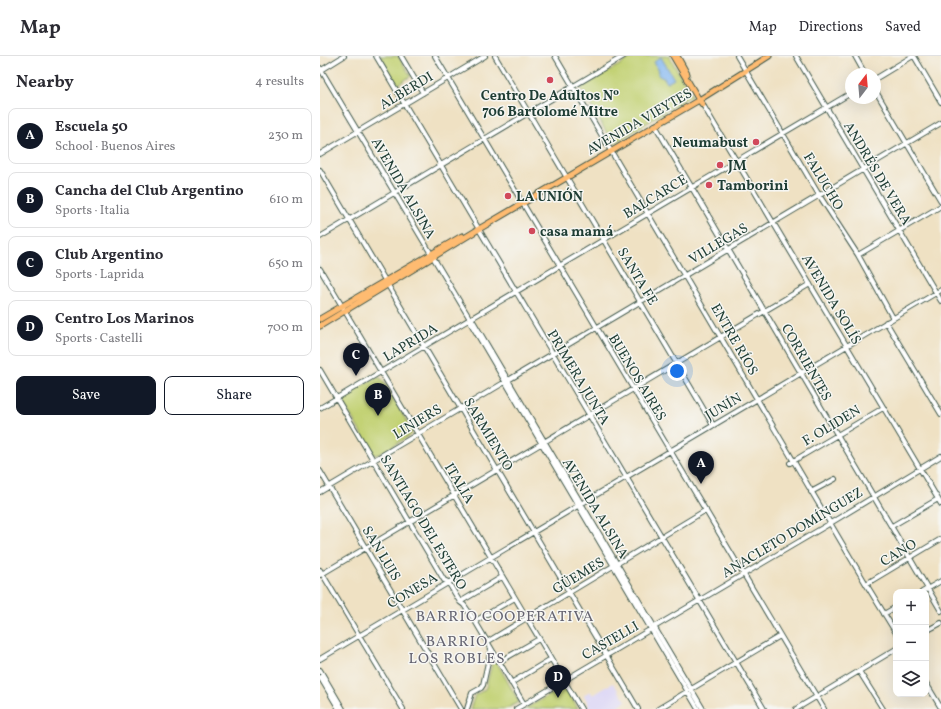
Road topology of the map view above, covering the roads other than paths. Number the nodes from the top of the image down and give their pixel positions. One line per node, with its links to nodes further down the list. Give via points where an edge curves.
1 (344, 56): 19 (street)
2 (376, 56): 29 (street, PRIMERA JUNTA)
3 (401, 56): 24 (street)
4 (435, 56): 22 (street, BUENOS AIRES)
5 (485, 56): 22 (street, ALBERDI)
6 (495, 56): 32 (street, SANTA FE)
7 (555, 56): 23 (street, ENTRE RÍOS)
8 (614, 56): 17 (street)
9 (624, 56): 17 (street)
10 (673, 56): 26 (main road, AVENIDA SOLÍS)
11 (677, 56): 26 (main road, AVENIDA SOLÍS)
12 (737, 56): 20 (street, FALUCHO)
13 (769, 56): 20 (main road, AVENIDA VIEYTES)
14 (796, 56): 31 (street, ANDRÉS DE VERA)
15 (855, 56): 18 (street)
16 (913, 56): 21 (street); 28 (street)
17 (616, 60): 23 (street)
18 (862, 68)
19 (320, 70): 35 (street, AVENIDA ALSINA)
20 (745, 70): 26 (main road, AVENIDA VIEYTES); 36 (street, FALUCHO)
21 (881, 75)
22 (448, 78): 24 (street, ALBERDI); 37 (street, BUENOS AIRES)
23 (573, 86): 32 (street); 39 (street, ENTRE RÍOS)
24 (423, 93): 29 (street, ALBERDI)
25 (845, 97): 31 (street, BALCARCE)
26 (699, 98): 30 (main road, AVENIDA SOLÍS); 34 (main road, AVENIDA VIEYTES); 39 (main road, AVENIDA VIEYTES)
27 (881, 100): 38 (street)
28 (941, 102)
29 (404, 104): 35 (street, ALBERDI); 42 (street, PRIMERA JUNTA)
30 (703, 105): 41 (street, AVENIDA SOLÍS)
31 (826, 108): 36 (street, BALCARCE); 43 (street, ANDRÉS DE VERA)
32 (529, 113): 37 (street); 45 (street, SANTA FE)
33 (941, 123): 38 (street, VILLEGAS)
34 (655, 125): 39 (main road, AVENIDA VIEYTES); 46 (street, CORRIENTES)
35 (358, 131): 40 (street, ALBERDI); 47 (street, AVENIDA ALSINA)
36 (783, 133): 41 (street, BALCARCE); 48 (street, FALUCHO)
37 (484, 139): 42 (street); 50 (street, BUENOS AIRES)
38 (907, 143): 43 (street, VILLEGAS); 49 (street)
39 (611, 150): 45 (main road, AVENIDA VIEYTES); 52 (street, ENTRE RÍOS)
40 (320, 154)
41 (736, 161): 46 (street, BALCARCE); 54 (street, AVENIDA SOLÍS)
42 (441, 165): 47 (street); 55 (street, PRIMERA JUNTA)
43 (863, 169): 48 (street, VILLEGAS); 56 (street, ANDRÉS DE VERA)
44 (320, 170): 53 (street, SARMIENTO)
45 (566, 176): 50 (main road, AVENIDA VIEYTES); 58 (street, SANTA FE)
46 (692, 187): 52 (street, BALCARCE); 59 (street, CORRIENTES)
47 (394, 192): 53 (street); 61 (street, AVENIDA ALSINA)
48 (819, 195): 54 (street, VILLEGAS); 60 (street, FALUCHO)
49 (941, 201)
50 (522, 203): 55 (main road, AVENIDA VIEYTES); 62 (street, BUENOS AIRES)
51 (941, 206): 56 (street)
52 (648, 213): 58 (street, BALCARCE); 64 (street, ENTRE RÍOS)
53 (350, 219): 57 (street); 65 (street, SARMIENTO)
54 (773, 222): 59 (street, VILLEGAS); 66 (street, AVENIDA SOLÍS)
55 (478, 228): 61 (main road, AVENIDA VIEYTES); 68 (street, PRIMERA JUNTA)
56 (899, 231): 60 (street); 69 (street, ANDRÉS DE VERA)
57 (320, 237)
58 (604, 239): 62 (street, BALCARCE); 71 (street, SANTA FE)
59 (728, 249): 64 (street, VILLEGAS); 73 (street, CORRIENTES)
60 (858, 255): 74 (street, FALUCHO)
61 (432, 256): 65 (main road, AVENIDA VIEYTES); 76 (street, AVENIDA ALSINA)
62 (560, 265): 68 (street, BALCARCE); 79 (street, BUENOS AIRES)
63 (320, 269): 72 (street, ITALIA)
64 (684, 275): 71 (street, VILLEGAS); 80 (street, ENTRE RÍOS)
65 (387, 283): 72 (main road, AVENIDA VIEYTES); 81 (street, SARMIENTO)
66 (810, 284): 73 (street); 82 (street, AVENIDA SOLÍS)
67 (941, 290): 69 (street, JUNÍN)
68 (516, 291): 76 (street, BALCARCE); 83 (street, PRIMERA JUNTA)
69 (936, 292): 70 (street, ANDRÉS DE VERA); 74 (street, JUNÍN)
70 (941, 301)
71 (640, 302): 79 (street, VILLEGAS); 84 (street, SANTA FE)
72 (344, 308): 75 (main road); 78 (main road); 86 (street, ITALIA)
73 (764, 311): 80 (street); 87 (street, CORRIENTES)
74 (893, 318): 77 (street, JUNÍN)
75 (320, 319)
76 (470, 319): 81 (street, LAPRIDA); 88 (street, AVENIDA ALSINA)
77 (886, 322): 82 (street, JUNÍN); 95 (street)
78 (320, 326)
79 (596, 328): 83 (street, VILLEGAS); 89 (street, BUENOS AIRES)
80 (721, 337): 84 (street); 91 (street, ENTRE RÍOS)
81 (424, 346): 86 (street, LAPRIDA); 93 (street, SARMIENTO)
82 (846, 346): 87 (street, JUNÍN); 94 (street, AVENIDA SOLÍS)
83 (553, 354): 88 (street, VILLEGAS); 96 (street, PRIMERA JUNTA)
84 (677, 363): 89 (street); 97 (street, SANTA FE)
85 (320, 370): 90 (street, SANTIAGO DEL ESTERO)
86 (381, 372): 90 (street, LAPRIDA); 98 (street, ITALIA)
87 (800, 373): 91 (street, JUNÍN); 99 (street, CORRIENTES)
88 (507, 381): 93 (street, LINIERS); 100 (street, AVENIDA ALSINA)
89 (633, 389): 96 (street); 101 (street, BUENOS AIRES)
90 (337, 398): 92 (street, LAPRIDA); 103 (street, SANTIAGO DEL ESTERO)
91 (757, 399): 97 (street, JUNÍN); 104 (street, ENTRE RÍOS)
92 (320, 408)
93 (461, 408): 98 (street, LINIERS); 106 (street, SARMIENTO)
94 (884, 408): 99 (street, F. OLIDEN); 105 (street, AVENIDA SOLÍS)
95 (941, 414)
96 (589, 415): 100 (street); 108 (street, PRIMERA JUNTA)
97 (713, 425): 101 (street, JUNÍN)
98 (418, 434): 103 (street, LINIERS); 113 (street, ITALIA)
99 (837, 435): 104 (street, F. OLIDEN); 114 (street, CORRIENTES)
100 (543, 443): 106 (street); 116 (street, AVENIDA ALSINA)
101 (669, 451): 108 (street, JUNÍN); 118 (street, BUENOS AIRES)
102 (941, 456): 105 (street, ANACLETO DOMÍNGUEZ)
103 (374, 460): 110 (street, LINIERS); 119 (street, SANTIAGO DEL ESTERO)
104 (792, 462): 112 (street, ENTRE RÍOS)
105 (920, 469): 114 (street, ANACLETO DOMÍNGUEZ); 115 (street, AVENIDA SOLÍS)
106 (497, 470): 113 (street); 122 (street, SARMIENTO)
107 (320, 471): 110 (street, SAN LUIS)
108 (626, 477): 116 (street, JUNÍN); 123 (street, PRIMERA JUNTA)
109 (835, 479): 112 (street)
110 (329, 486): 111 (street, LINIERS); 125 (street, SAN LUIS)
111 (320, 492)
112 (811, 492): 120 (street, ENTRE RÍOS)
113 (454, 496): 119 (street); 126 (street, ITALIA)
114 (874, 496): 120 (street, ANACLETO DOMÍNGUEZ); 121 (street, CORRIENTES)
115 (938, 499): 117 (street, AVENIDA SOLÍS); 121 (street)
116 (579, 504): 122 (street, CONESA); 128 (street, AVENIDA ALSINA)
117 (941, 504)
118 (706, 510): 123 (street); 130 (street, BUENOS AIRES)
119 (410, 522): 125 (street); 133 (street, SANTIAGO DEL ESTERO, via 444,580)
120 (830, 524): 130 (street, ANACLETO DOMÍNGUEZ); 134 (street, ENTRE RÍOS)
121 (892, 526): 127 (street, CORRIENTES)
122 (534, 531): 126 (street, CONESA); 136 (street, SARMIENTO)
123 (662, 538): 128 (street); 138 (street, PRIMERA JUNTA)
124 (941, 539): 127 (street, CANO)
125 (366, 548): 129 (street); 140 (street, SAN LUIS)
126 (490, 557): 131 (street, ITALIA); 133 (street, CONESA)
127 (910, 557): 134 (street, CANO); 135 (street, CORRIENTES)
128 (616, 565): 136 (street, GÜEMES); 147 (street, AVENIDA ALSINA)
129 (321, 573): 150 (street)
130 (744, 574): 138 (street, ANACLETO DOMÍNGUEZ); 151 (street, BUENOS AIRES)
131 (502, 577): 137 (street, ITALIA); 139 (street)
132 (941, 581): 135 (street)
133 (448, 582): 139 (street, SANTIAGO DEL ESTERO); 140 (street, CONESA)
134 (866, 584): 143 (street, ENTRE RÍOS)
135 (928, 588): 142 (street, CORRIENTES)
136 (570, 592): 144 (street, GÜEMES); 156 (street, SARMIENTO)
137 (515, 598): 144 (street, ITALIA); 145 (street)
138 (699, 600): 147 (street, ANACLETO DOMÍNGUEZ); 160 (street, PRIMERA JUNTA)
139 (460, 602): 145 (street, SANTIAGO DEL ESTERO)
140 (402, 609): 150 (street, CONESA); 174 (street, SAN LUIS)
141 (893, 609): 143 (street)
142 (941, 610)
143 (884, 614): 148 (street, ENTRE RÍOS)
144 (527, 618): 152 (street, ITALIA); 153 (street, GÜEMES)
145 (475, 621): 153 (street, SANTIAGO DEL ESTERO)
146 (941, 623): 149 (street)
147 (653, 628): 156 (street, CASTELLI); 167 (street, AVENIDA ALSINA)
148 (893, 628)
149 (929, 630)
150 (359, 636): 157 (street, CONESA); 173 (street)
151 (780, 636): 160 (street); 168 (street, BUENOS AIRES)
152 (539, 639): 158 (street, ITALIA); 159 (street)
153 (487, 642): 154 (street, SANTIAGO DEL ESTERO)
154 (492, 649): 159 (street, SANTIAGO DEL ESTERO); 175 (street, via 483,685 472,693)
155 (893, 651): 162 (street)
156 (606, 655): 164 (street, CASTELLI); 178 (street, SARMIENTO)
157 (320, 659)
158 (551, 659): 164 (street, ITALIA); 165 (street)
159 (499, 662): 165 (street, SANTIAGO DEL ESTERO)
160 (736, 662): 167 (street); 182 (street, PRIMERA JUNTA)
161 (320, 670): 172 (street)
162 (859, 671): 168 (street); 185 (street)
163 (320, 677): 171 (street)
164 (563, 680): 169 (street, CASTELLI); 177 (street, ITALIA)
165 (511, 683): 169 (street, SANTIAGO DEL ESTERO)
166 (929, 688): 170 (street)
167 (690, 690): 179 (street); 180 (street, AVENIDA ALSINA); 181 (street, AVENIDA ALSINA)
168 (816, 697): 183 (street); 184 (street, BUENOS AIRES)
169 (524, 704): 176 (street, CASTELLI)
170 (940, 708)
171 (339, 709)
172 (343, 709)
173 (403, 709)
174 (461, 709)
175 (467, 709)
176 (516, 709)
177 (581, 709)
178 (638, 709)
179 (658, 709)
180 (698, 709)
181 (703, 709)
182 (764, 709)
183 (796, 709)
184 (824, 709)
185 (883, 709)

